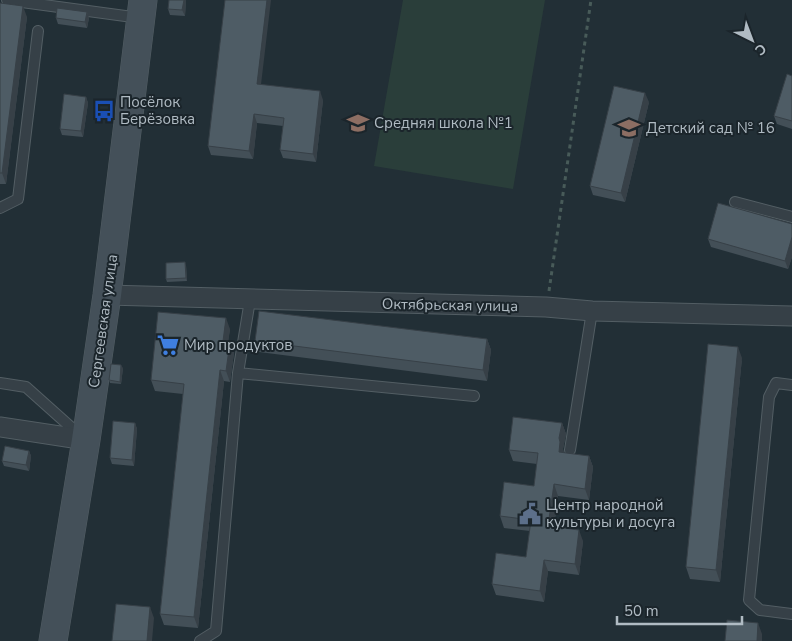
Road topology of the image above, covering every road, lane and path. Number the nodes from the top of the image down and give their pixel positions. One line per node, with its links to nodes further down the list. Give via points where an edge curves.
1 (7, 0): 3 (lane)
2 (591, 0): 10 (path)
3 (142, 9): 8 (main road, Сергеевская улица)
4 (38, 31): 6 (lane, via 18,199)
5 (735, 202): 7 (lane)
6 (0, 208)
7 (792, 217)
8 (107, 295): 9 (street, Октябрьская улица); 18 (main road, Сергеевская улица)
9 (250, 300): 10 (street, Октябрьская улица); 13 (lane)
10 (546, 308): 11 (street, Октябрьская улица)
11 (592, 311): 12 (street, Октябрьская улица); 19 (lane)
12 (792, 316)
13 (238, 372): 16 (lane); 22 (lane, via 216,631)
14 (0, 383): 18 (lane, via 26,387)
15 (792, 385): 20 (lane, via 776,383 769,397 749,600 760,610)
16 (474, 396)
17 (0, 427): 18 (street)
18 (86, 440): 21 (main road, Сергеевская улица)
19 (570, 450)
20 (792, 614)
21 (53, 641)
22 (200, 641)

